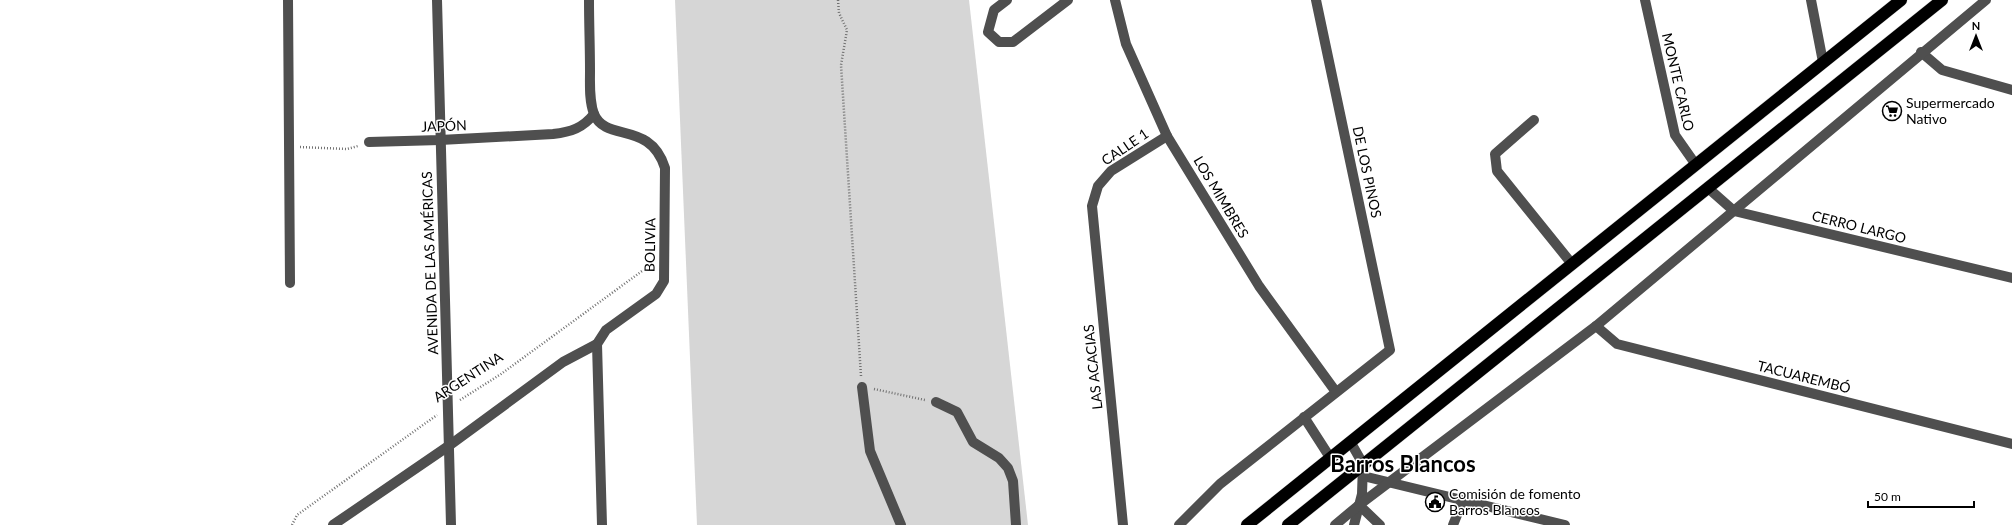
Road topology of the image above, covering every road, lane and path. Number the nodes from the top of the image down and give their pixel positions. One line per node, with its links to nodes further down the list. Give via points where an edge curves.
1 (288, 0): 22 (street)
2 (437, 0): 20 (street, AVENIDA DE LAS AMÉRICAS)
3 (589, 0): 17 (street, via 590,98)
4 (838, 0): 33 (path, via 839,13 847,30 841,65)
5 (1007, 0): 6 (street, via 994,10 988,32 999,42 1013,42)
6 (1068, 0)
7 (1115, 0): 19 (street, LOS MIMBRES, via 1126,44)
8 (1316, 0): 34 (street, DE LOS PINOS, via 1390,350)
9 (1645, 0): 23 (street, MONTE CARLO, via 1675,135)
10 (1811, 0): 15 (street)
11 (1901, 0): 15 (highway)
12 (1942, 0): 24 (highway)
13 (1986, 0): 14 (street)
14 (1921, 52): 16 (street, via 1942,70); 26 (street)
15 (1823, 62): 23 (highway)
16 (2012, 90)
17 (594, 114): 20 (street, JAPÓN, via 587,123 571,131); 27 (street, BOLIVIA, via 611,130 638,136 650,143 661,156 664,168)
18 (1534, 120): 28 (street, via 1495,154 1497,171)
19 (1167, 136): 25 (street, CALLE 1, via 1111,171 1098,186); 34 (street, LOS MIMBRES, via 1259,286)
20 (440, 140): 21 (street, JAPÓN); 36 (street, AVENIDA DE LAS AMÉRICAS)
21 (369, 142): 22 (path, via 347,149)
22 (289, 147): 30 (street)
23 (1696, 165): 28 (highway)
24 (1708, 188): 26 (street, CERRO LARGO); 42 (highway)
25 (1092, 206): 52 (street, LAS ACACIAS)
26 (1734, 211): 29 (street, CERRO LARGO); 31 (street)
27 (664, 257): 32 (street, BOLIVIA, via 664,281 656,294 606,330); 36 (path, ARGENTINA, via 501,374)
28 (1572, 264): 38 (highway)
29 (2012, 278)
30 (290, 283)
31 (1596, 326): 39 (street, TACUAREMBÓ, via 1617,344); 43 (street)
32 (597, 344): 40 (street, via 564,362); 49 (street)
33 (862, 387): 35 (path); 50 (street, via 870,451)
34 (1336, 392): 37 (street)
35 (936, 402): 51 (street, via 957,412 973,442 999,458 1008,468 1013,482)
36 (448, 407): 40 (street, AVENIDA DE LAS AMÉRICAS); 46 (path, ARGENTINA, via 297,515)
37 (1304, 417): 41 (street); 53 (street, via 1220,484)
38 (1350, 443): 41 (highway); 42 (street)
39 (2012, 444)
40 (450, 445): 47 (street); 48 (street, AVENIDA DE LAS AMÉRICAS)
41 (1330, 459): 54 (highway)
42 (1363, 470): 43 (street); 45 (street); 55 (highway)
43 (1390, 483): 44 (street); 45 (street)
44 (1463, 500): 59 (street); 60 (street)
45 (1359, 504): 56 (street); 57 (street); 58 (street)
46 (292, 525)
47 (333, 525)
48 (451, 525)
49 (602, 525)
50 (901, 525)
51 (1016, 525)
52 (1123, 525)
53 (1179, 525)
54 (1247, 525)
55 (1288, 525)
56 (1335, 525)
57 (1354, 525)
58 (1380, 525)
59 (1453, 525)
60 (1565, 525)

